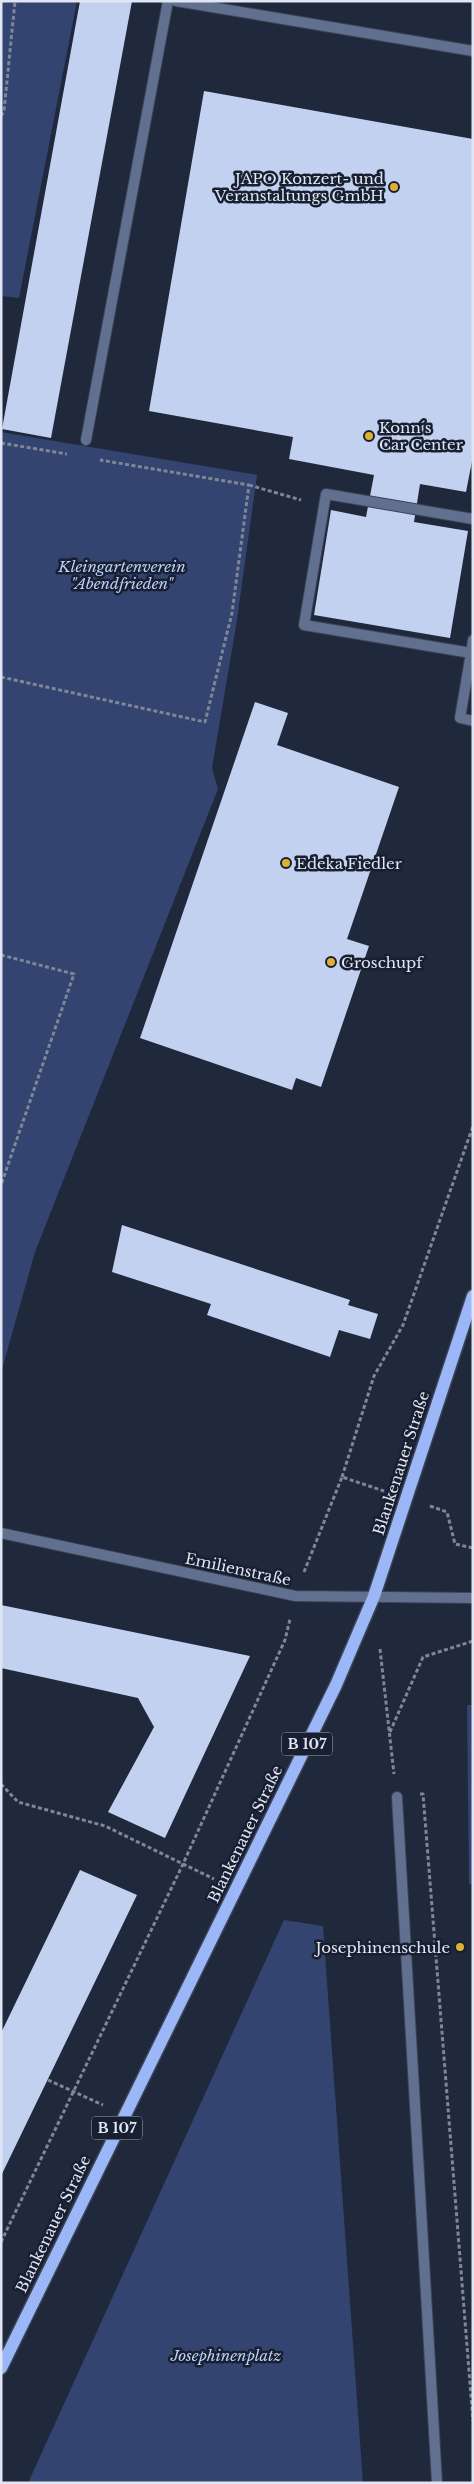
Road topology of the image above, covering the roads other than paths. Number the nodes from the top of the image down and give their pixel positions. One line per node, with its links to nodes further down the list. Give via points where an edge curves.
1 (168, 1): 4 (street)
2 (176, 1): 3 (street)
3 (473, 51)
4 (86, 440)
5 (473, 519): 7 (street, via 326,494 304,625)
6 (473, 640): 7 (street)
7 (471, 653): 8 (street, via 460,718)
8 (473, 721)
9 (473, 1296): 11 (main road, Blankenauer Straße / B 107)
10 (1, 1533): 11 (street, Emilienstraße, via 295,1596)
11 (374, 1596): 12 (street, Emilienstraße); 14 (main road, Blankenauer Straße / B 107, via 336,1685)
12 (473, 1598)
13 (397, 1797): 15 (street)
14 (1, 2368)
15 (437, 2483)

